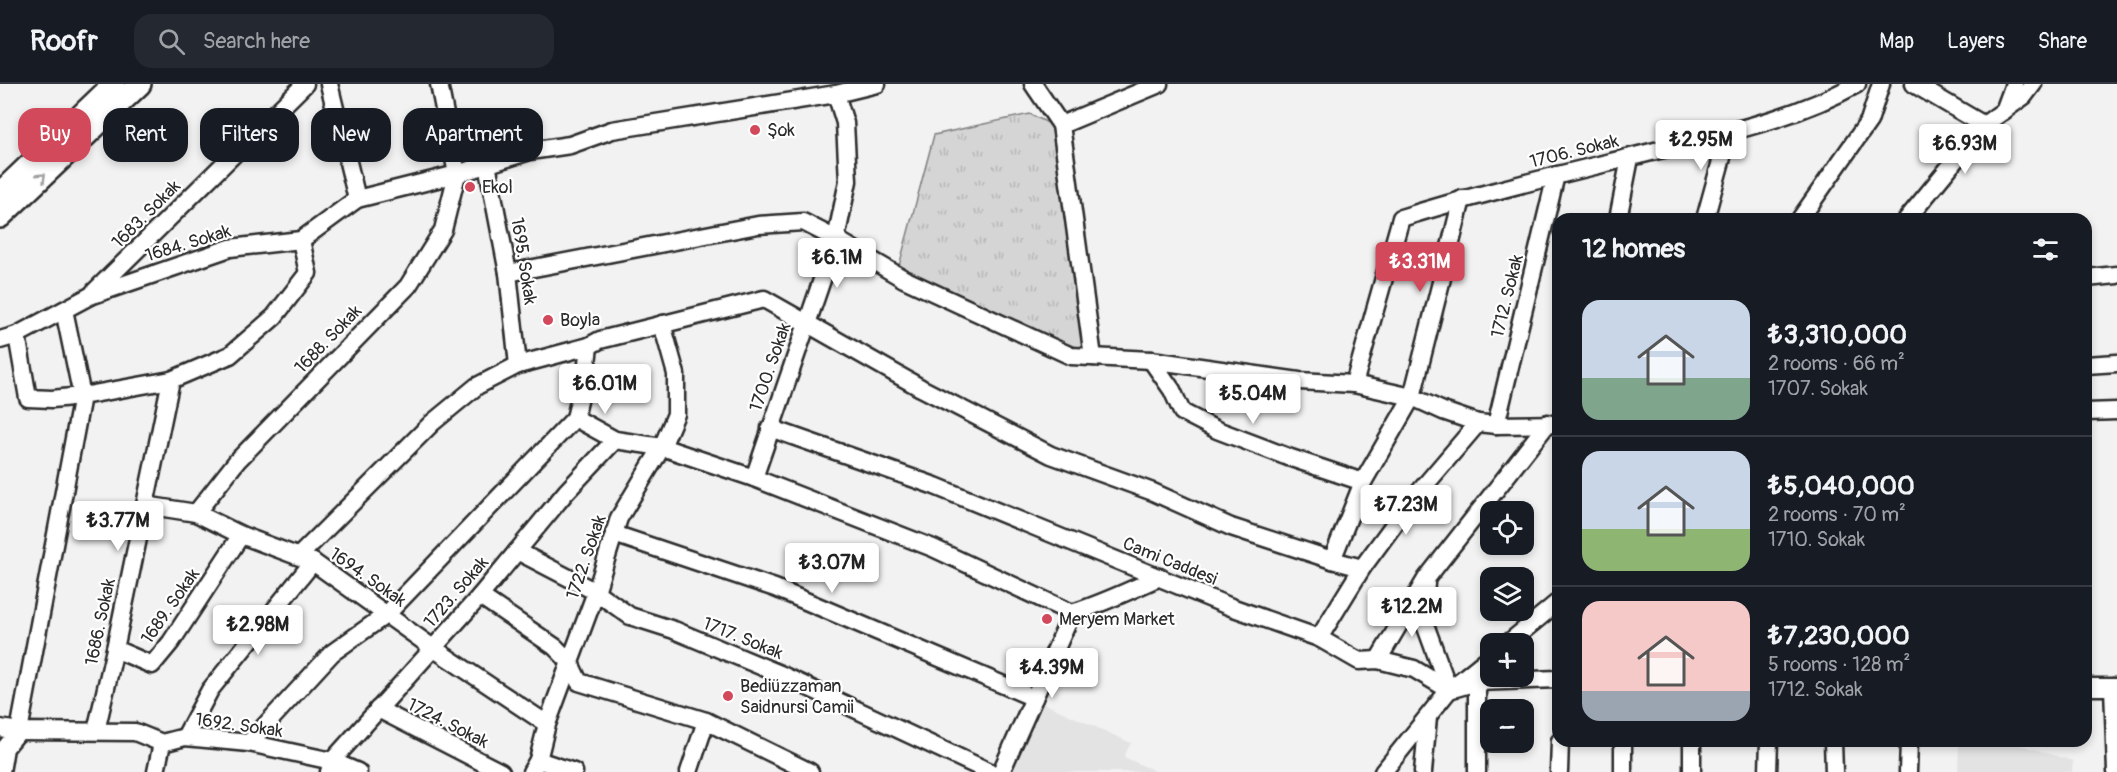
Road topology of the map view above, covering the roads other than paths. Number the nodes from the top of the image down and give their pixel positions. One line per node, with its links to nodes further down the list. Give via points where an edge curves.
1 (140, 84): 30 (main road, one-way to 1)
2 (305, 84): 36 (street, 1683. Sokak)
3 (329, 84): 24 (street)
4 (440, 84): 21 (street)
5 (877, 84): 14 (street, 1684. Sokak)
6 (1033, 84): 16 (street)
7 (1159, 84): 16 (street)
8 (1857, 84): 18 (street, 1706. Sokak, via 1797,110)
9 (1881, 84): 28 (street, via 1869,121)
10 (1914, 84): 17 (street)
11 (2014, 84): 15 (street)
12 (2033, 84): 15 (street)
13 (107, 86): 23 (main road)
14 (836, 94): 20 (street, 1684. Sokak, via 612,130 570,145 530,151); 31 (street, 1700. Sokak, via 845,123 848,181)
15 (2004, 111): 17 (street)
16 (1060, 124): 43 (street)
17 (1984, 125): 29 (street)
18 (1729, 132): 19 (street, 1706. Sokak); 27 (street)
19 (1630, 158): 22 (street, 1706. Sokak); 26 (street)
20 (487, 164): 21 (street, 1684. Sokak); 33 (street, 1695. Sokak)
21 (457, 174): 24 (street, 1684. Sokak); 65 (street, 1688. Sokak, via 443,230 408,286 237,460)
22 (1556, 175): 25 (street, 1706. Sokak); 58 (street, 1712. Sokak)
23 (0, 193)
24 (357, 199): 32 (street, 1684. Sokak)
25 (1462, 199): 49 (street, 1706. Sokak, via 1401,218); 51 (street)
26 (1619, 213)
27 (1707, 213)
28 (1804, 213)
29 (1912, 213)
30 (0, 218)
31 (836, 239): 33 (street, via 803,222 758,225); 38 (street, 1700. Sokak); 43 (street, via 904,279 1025,336 1071,356)
32 (301, 240): 36 (street, 1684. Sokak, via 230,248); 48 (street, via 308,273 273,317 230,355)
33 (508, 273): 46 (street, 1695. Sokak)
34 (2117, 275): 35 (street)
35 (2092, 277)
36 (90, 296): 37 (street, 1684. Sokak)
37 (64, 310): 40 (street, 1684. Sokak); 50 (street)
38 (807, 322): 39 (street, via 764,299); 59 (street, 1700. Sokak); 70 (street, via 921,388 1051,455 1153,492 1230,527)
39 (662, 324): 42 (street); 61 (street, 1722. Sokak, via 676,374 676,414)
40 (17, 335): 41 (street, 1684. Sokak); 50 (street, via 28,398)
41 (0, 340)
42 (589, 346): 46 (street); 54 (street)
43 (1093, 357): 44 (street)
44 (1150, 360): 49 (street, via 1299,381); 63 (street, via 1172,390 1182,412 1217,430)
45 (2117, 363): 47 (street)
46 (518, 365): 69 (street, via 477,386 432,423)
47 (2092, 365)
48 (171, 380): 50 (street); 64 (street, 1686. Sokak)
49 (1354, 384): 51 (street)
50 (82, 396): 97 (street)
51 (1412, 397): 55 (street); 63 (street)
52 (2117, 411): 53 (street)
53 (2092, 412)
54 (575, 418): 60 (street); 78 (street)
55 (1478, 423): 58 (street); 71 (street, via 1409,504)
56 (1552, 423): 58 (street)
57 (1552, 424): 73 (street)
58 (1496, 425)
59 (770, 428): 62 (street, 1700. Sokak); 72 (street, Cami Caddesi, via 935,486)
60 (615, 440): 61 (street); 68 (street, 1723. Sokak)
61 (662, 447): 62 (street); 66 (street, 1722. Sokak, via 619,518)
62 (754, 478): 77 (street, via 933,548)
63 (1363, 482): 70 (street)
64 (145, 505): 65 (street, 1694. Sokak); 82 (street, 1686. Sokak)
65 (196, 513): 67 (street, 1694. Sokak)
66 (614, 534): 74 (street, 1722. Sokak); 91 (street, via 775,588)
67 (241, 535): 69 (street, 1694. Sokak); 82 (street, 1689. Sokak, via 152,665)
68 (517, 551): 74 (street, 1717. Sokak); 75 (street, 1723. Sokak)
69 (306, 559): 78 (street, 1694. Sokak); 99 (street, via 210,690)
70 (1332, 560): 71 (street)
71 (1362, 568): 80 (street)
72 (1160, 577): 77 (street, via 1100,605); 80 (street, Cami Caddesi)
73 (1426, 579): 83 (street); 90 (street, via 1423,619)
74 (596, 592): 84 (street, 1722. Sokak); 117 (street, 1717. Sokak, via 630,616 782,675)
75 (480, 596): 81 (street, 1723. Sokak); 84 (street, via 555,647)
76 (1552, 607): 79 (street)
77 (1072, 613): 91 (street)
78 (387, 614): 81 (street, 1694. Sokak); 101 (street, via 332,653)
79 (1520, 633)
80 (1319, 638): 83 (street, Cami Caddesi, via 1359,661)
81 (433, 648): 92 (street, 1723. Sokak); 95 (street, 1694. Sokak)
82 (115, 649): 98 (street, 1686. Sokak)
83 (1378, 660): 90 (street, Cami Caddesi, via 1414,669)
84 (569, 661): 94 (street, via 579,682); 95 (street, 1722. Sokak)
85 (1480, 665): 90 (street)
86 (1552, 679): 87 (street)
87 (1477, 682): 90 (street); 121 (street)
88 (2092, 687): 89 (street)
89 (2115, 687): 128 (street)
90 (1449, 690): 93 (street)
91 (1034, 698): 118 (street)
92 (378, 709): 108 (street, 1723. Sokak); 113 (street, 1724. Sokak)
93 (1428, 717): 119 (street); 120 (street)
94 (706, 721): 115 (street); 116 (street)
95 (547, 724): 109 (street, 1722. Sokak)
96 (0, 728): 97 (street)
97 (19, 731): 98 (street); 110 (street, via 5,748)
98 (96, 731): 100 (street, via 135,732)
99 (185, 737): 100 (street, 1692. Sokak); 101 (street, 1692. Sokak)
100 (162, 743): 111 (street)
101 (249, 744): 108 (street, 1692. Sokak)
102 (1560, 747): 122 (street)
103 (1623, 747): 123 (street)
104 (1692, 747): 124 (street)
105 (1769, 747): 125 (street)
106 (1833, 747): 126 (street)
107 (1909, 747): 127 (street)
108 (330, 766): 112 (street, 1692. Sokak)
109 (535, 766): 114 (street)
110 (1, 772)
111 (156, 772)
112 (358, 772)
113 (501, 772)
114 (574, 772)
115 (689, 772)
116 (810, 772)
117 (990, 772)
118 (1001, 772)
119 (1383, 772)
120 (1423, 772)
121 (1476, 772)
122 (1559, 772)
123 (1623, 772)
124 (1692, 772)
125 (1768, 772)
126 (1834, 772)
127 (1908, 772)
128 (2116, 772)

